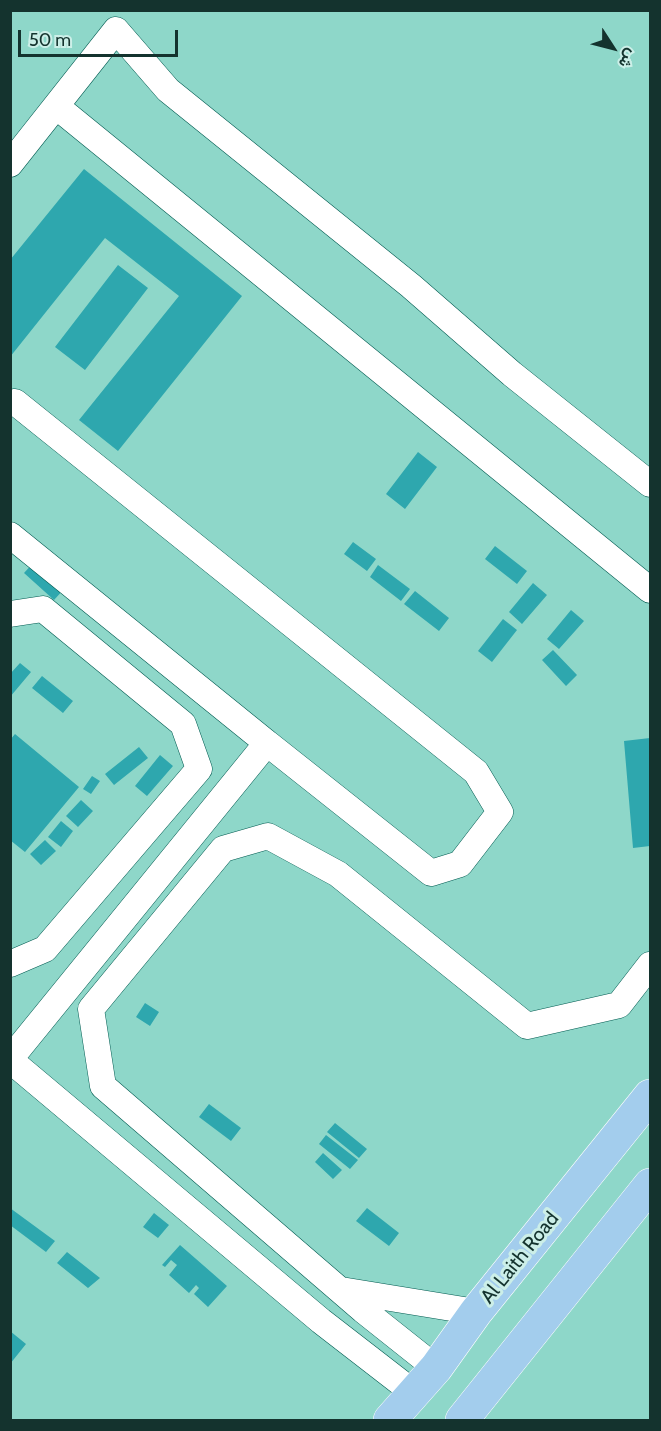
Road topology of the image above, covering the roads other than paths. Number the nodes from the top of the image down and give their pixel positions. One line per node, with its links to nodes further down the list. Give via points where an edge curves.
1 (56, 106): 2 (street); 4 (street, via 116,30 168,90); 6 (street)
2 (10, 164)
3 (15, 402): 8 (street, via 476,772 500,812 460,864 431,873)
4 (651, 484)
5 (10, 535): 8 (street)
6 (651, 590)
7 (10, 614): 9 (street, via 42,609 183,724 199,769 45,949)
8 (267, 743): 11 (street)
9 (10, 964)
10 (651, 965): 14 (street, via 619,1005 527,1026 338,874 268,836 223,849 91,1009 103,1086)
11 (10, 1059): 17 (street)
12 (651, 1096): 16 (highway, Al Laith Road)
13 (651, 1185): 21 (highway)
14 (341, 1290): 15 (street); 16 (street)
15 (363, 1310): 17 (street); 18 (street)
16 (476, 1312): 18 (highway, Al Laith Road)
17 (342, 1338): 19 (street)
18 (436, 1368): 19 (highway, Al Laith Road)
19 (414, 1393): 20 (highway, Al Laith Road)
20 (390, 1420)
21 (462, 1420)

